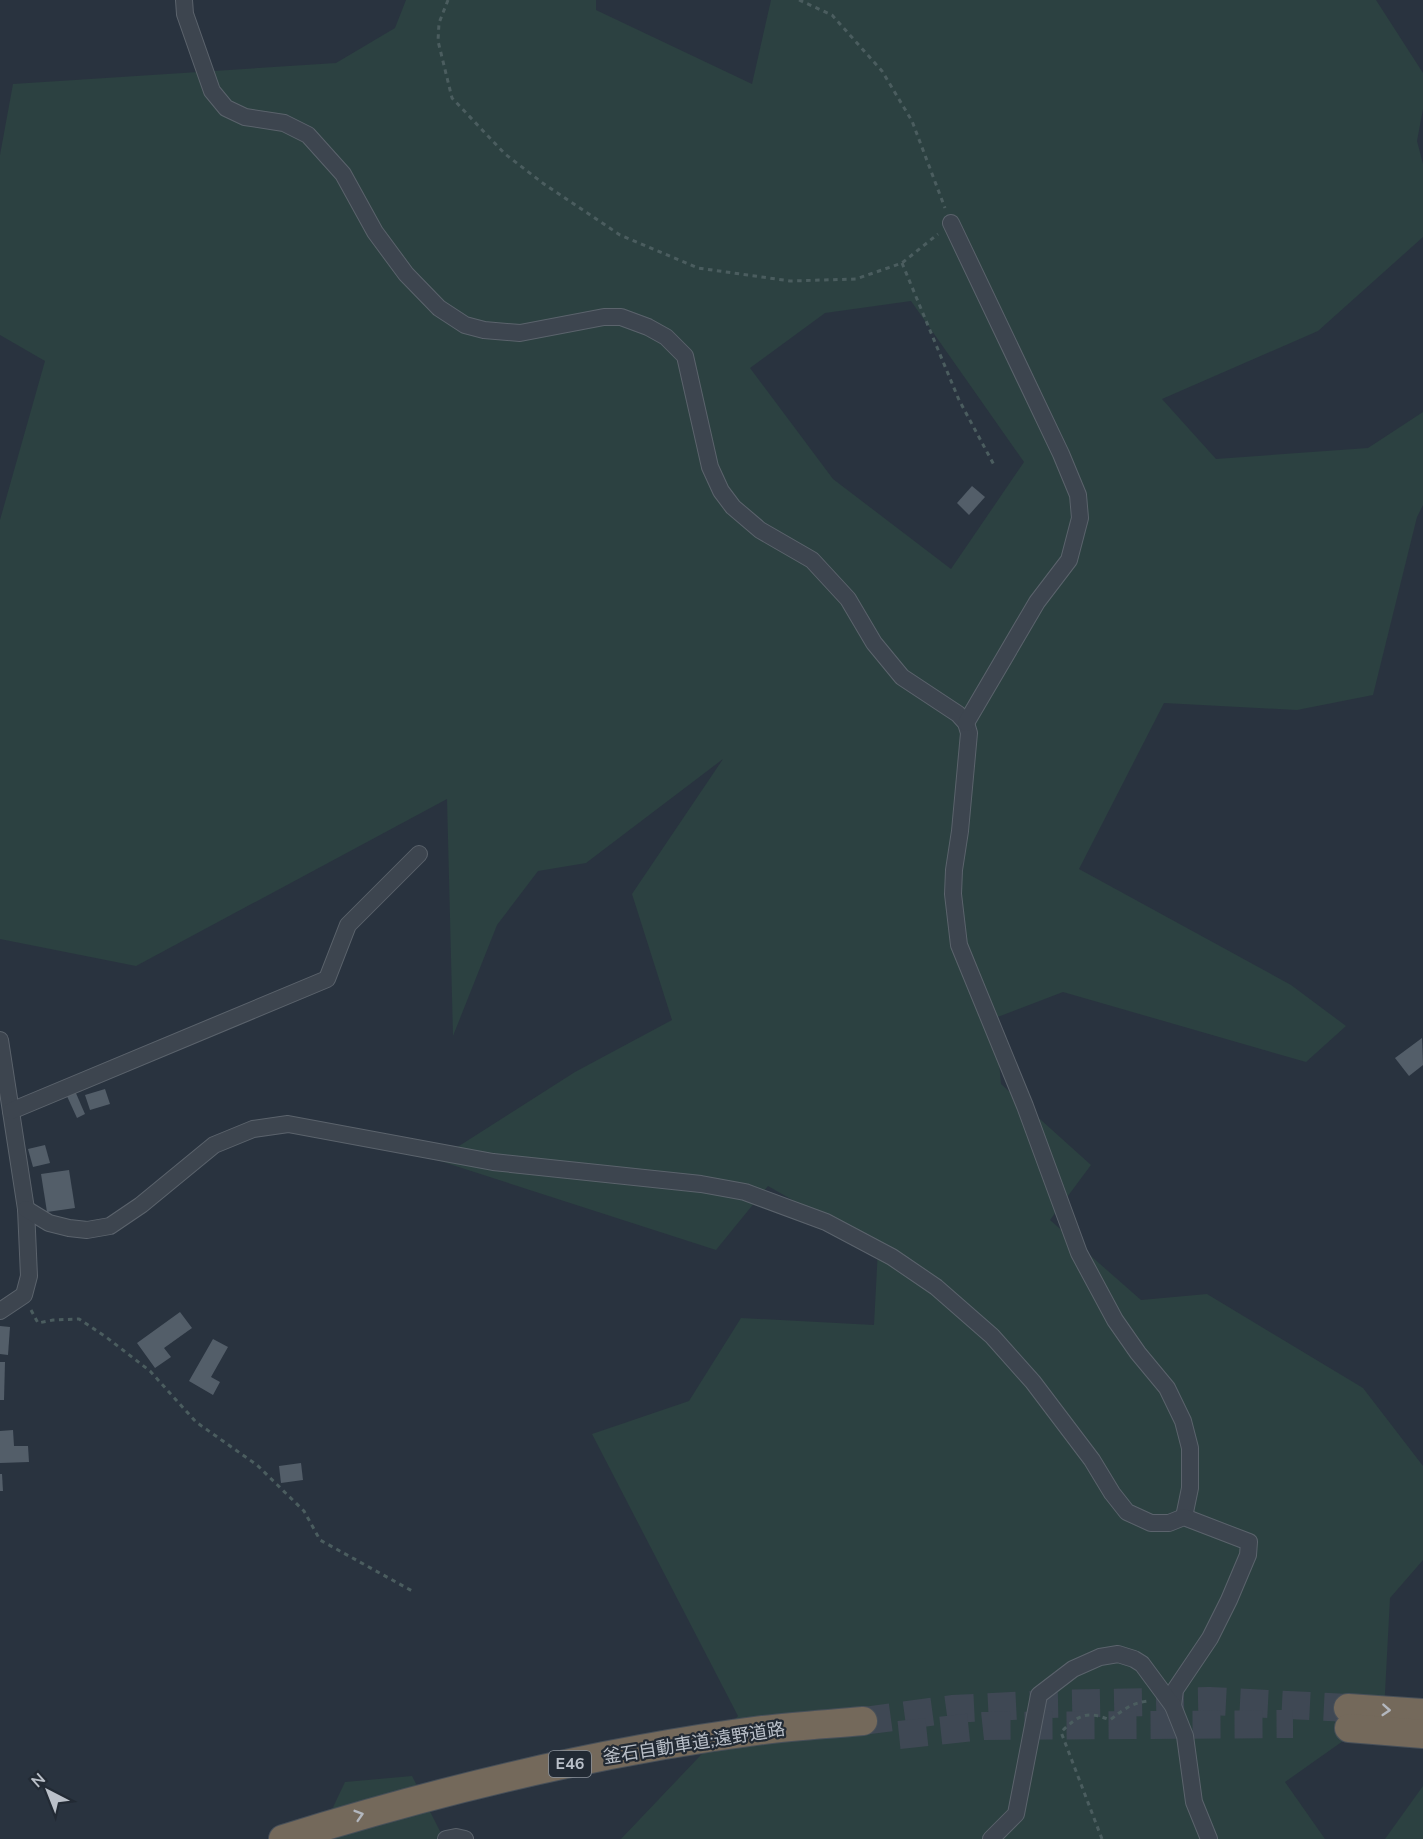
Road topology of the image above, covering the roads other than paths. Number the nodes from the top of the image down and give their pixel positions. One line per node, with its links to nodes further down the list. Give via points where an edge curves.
1 (183, 0): 3 (street, via 213,91 226,108 245,117 284,123 308,135 343,174 375,232 406,274 439,308 465,325 484,330 520,333 621,317 666,338 685,356 710,467 733,507 760,530 812,560 848,599 874,643 902,677)
2 (951, 223): 3 (street, via 1061,454 1078,495 1080,518 1069,560 1037,602)
3 (966, 723): 9 (street, via 969,733 953,894 959,945 1025,1106 1079,1253 1114,1320 1167,1388 1183,1421 1190,1448 1191,1488)
4 (419, 854): 6 (street, via 348,925 327,979)
5 (0, 1041): 6 (street)
6 (11, 1111): 7 (street)
7 (26, 1209): 8 (street, via 29,1276 24,1295); 9 (street, via 49,1223 69,1228 110,1226 214,1145 253,1129 288,1124 492,1162 745,1192 826,1222 892,1257 936,1287 992,1336 1033,1382 1127,1512 1151,1523 1169,1523)
8 (0, 1311)
9 (1184, 1517): 10 (street, via 1250,1542 1229,1600 1210,1638 1175,1690)
10 (1173, 1706): 17 (street, via 1134,1659 1118,1654 1073,1669 1039,1695 1016,1814); 18 (street, via 1185,1736 1194,1802)
11 (1423, 1713): 12 (highway, one-way to 11, via 1349,1718)
12 (1423, 1734)
13 (283, 1839): 14 (highway, 釜石自動車道;遠野道路 / E46, one-way to 14, via 379,1809 548,1768 764,1730 864,1730 565,1784 457,1808)
14 (346, 1839)
15 (446, 1839): 16 (street)
16 (465, 1839)
17 (991, 1839)
18 (1209, 1839)

